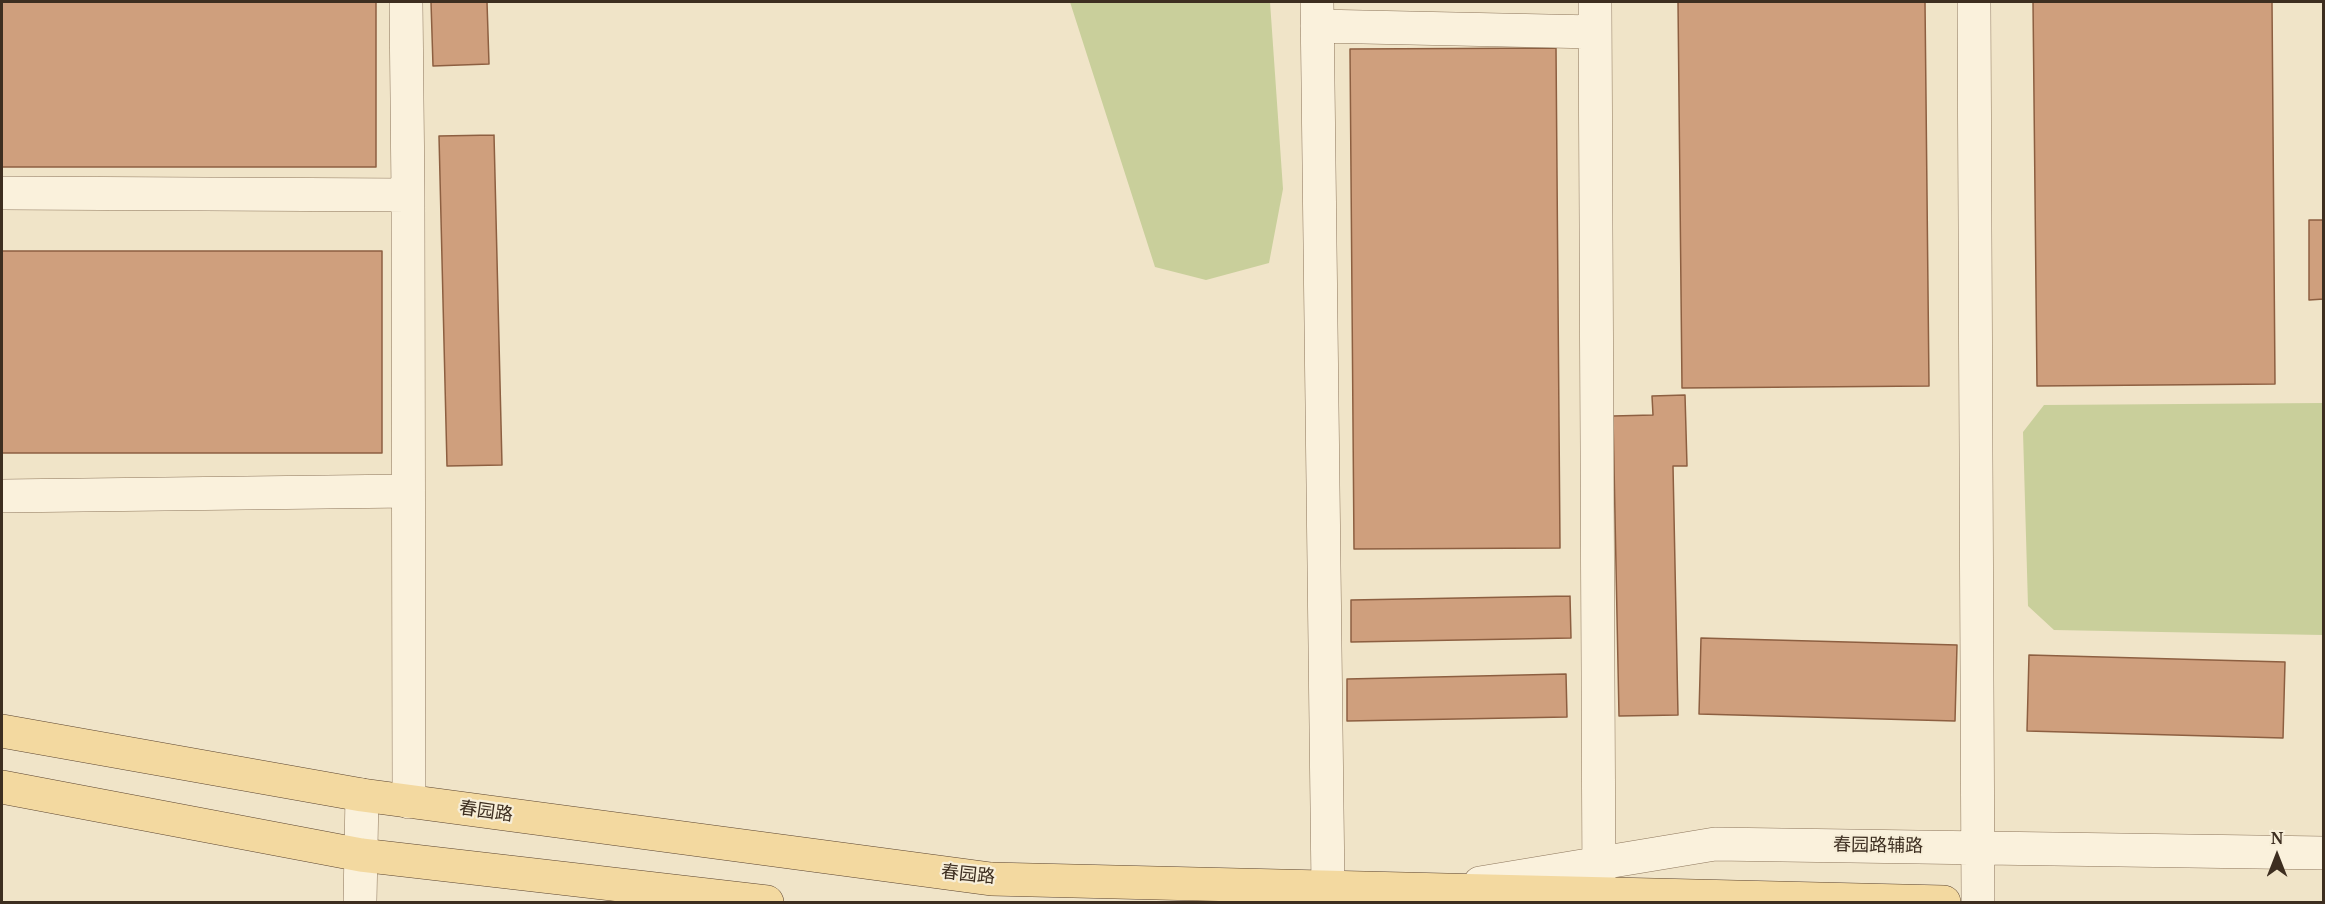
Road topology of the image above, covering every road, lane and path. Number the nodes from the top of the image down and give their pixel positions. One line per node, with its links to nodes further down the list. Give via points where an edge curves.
1 (406, 2): 6 (street)
2 (1974, 2): 13 (street)
3 (1317, 14): 4 (street); 17 (street)
4 (1595, 17): 16 (street)
5 (2, 193): 6 (street)
6 (408, 195): 7 (street)
7 (408, 491): 8 (street); 12 (street)
8 (2, 496)
9 (2, 731): 11 (main road, 春园路)
10 (2, 787): 15 (main road)
11 (362, 795): 12 (main road, 春园路); 15 (street)
12 (409, 802): 17 (main road, 春园路, via 991,879)
13 (1978, 847): 14 (street, 春园路辅路); 16 (street, 春园路辅路, via 1714,844); 21 (street)
14 (2324, 853)
15 (361, 855): 18 (street); 19 (main road)
16 (1599, 878): 17 (main road, 春园路, via 1436,890); 20 (main road, 春园路)
17 (1328, 887)
18 (360, 903)
19 (767, 903)
20 (1944, 903)
21 (1978, 903)

